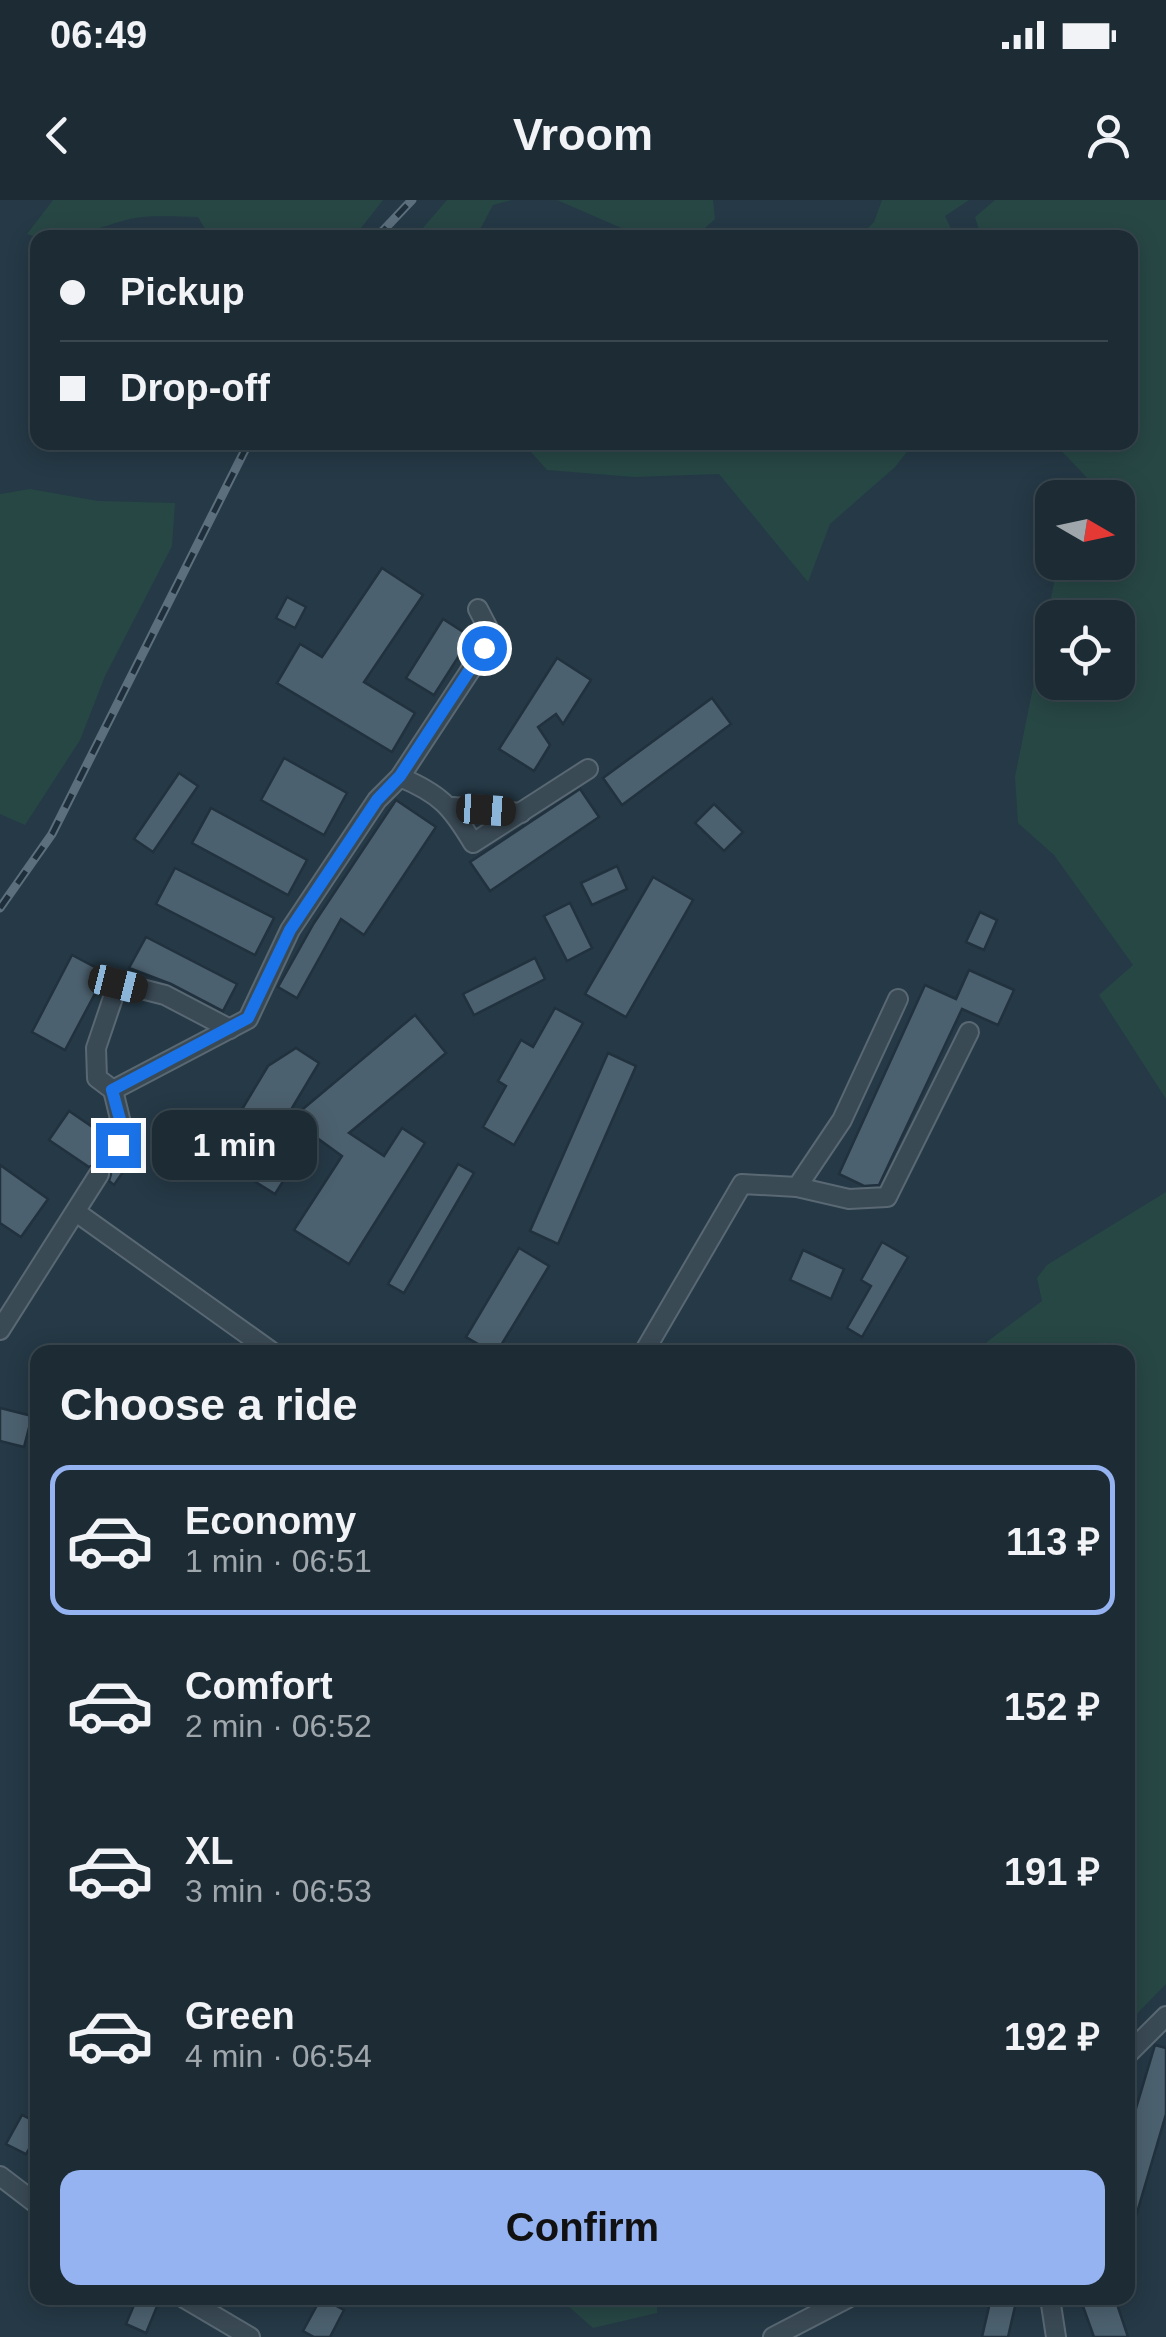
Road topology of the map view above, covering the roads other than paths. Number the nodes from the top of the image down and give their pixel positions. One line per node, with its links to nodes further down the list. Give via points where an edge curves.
1 (478, 610): 3 (street, via 491,634)
2 (588, 769): 5 (street)
3 (400, 776): 4 (street); 7 (street, via 290,930 248,1018)
4 (452, 808): 5 (street); 5 (street, via 474,843)
5 (520, 813)
6 (898, 999): 12 (street, via 842,1120)
7 (230, 1029): 9 (street); 9 (street, via 165,995 118,984 96,1048 97,1078)
8 (969, 1032): 12 (street, via 888,1197 849,1199)
9 (112, 1090): 10 (street, via 122,1127)
10 (118, 1145)
11 (99, 1174): 13 (street)
12 (798, 1187): 16 (street, via 742,1184)
13 (76, 1212): 14 (street); 15 (street)
14 (0, 1330)
15 (262, 1345)
16 (648, 1345)
17 (1166, 2016): 18 (street)
18 (1135, 2047)
19 (0, 2176): 20 (street)
20 (30, 2198)
21 (196, 2305): 24 (street)
22 (835, 2305): 25 (street)
23 (1051, 2305): 26 (street)
24 (250, 2337)
25 (773, 2337)
26 (1056, 2337)

